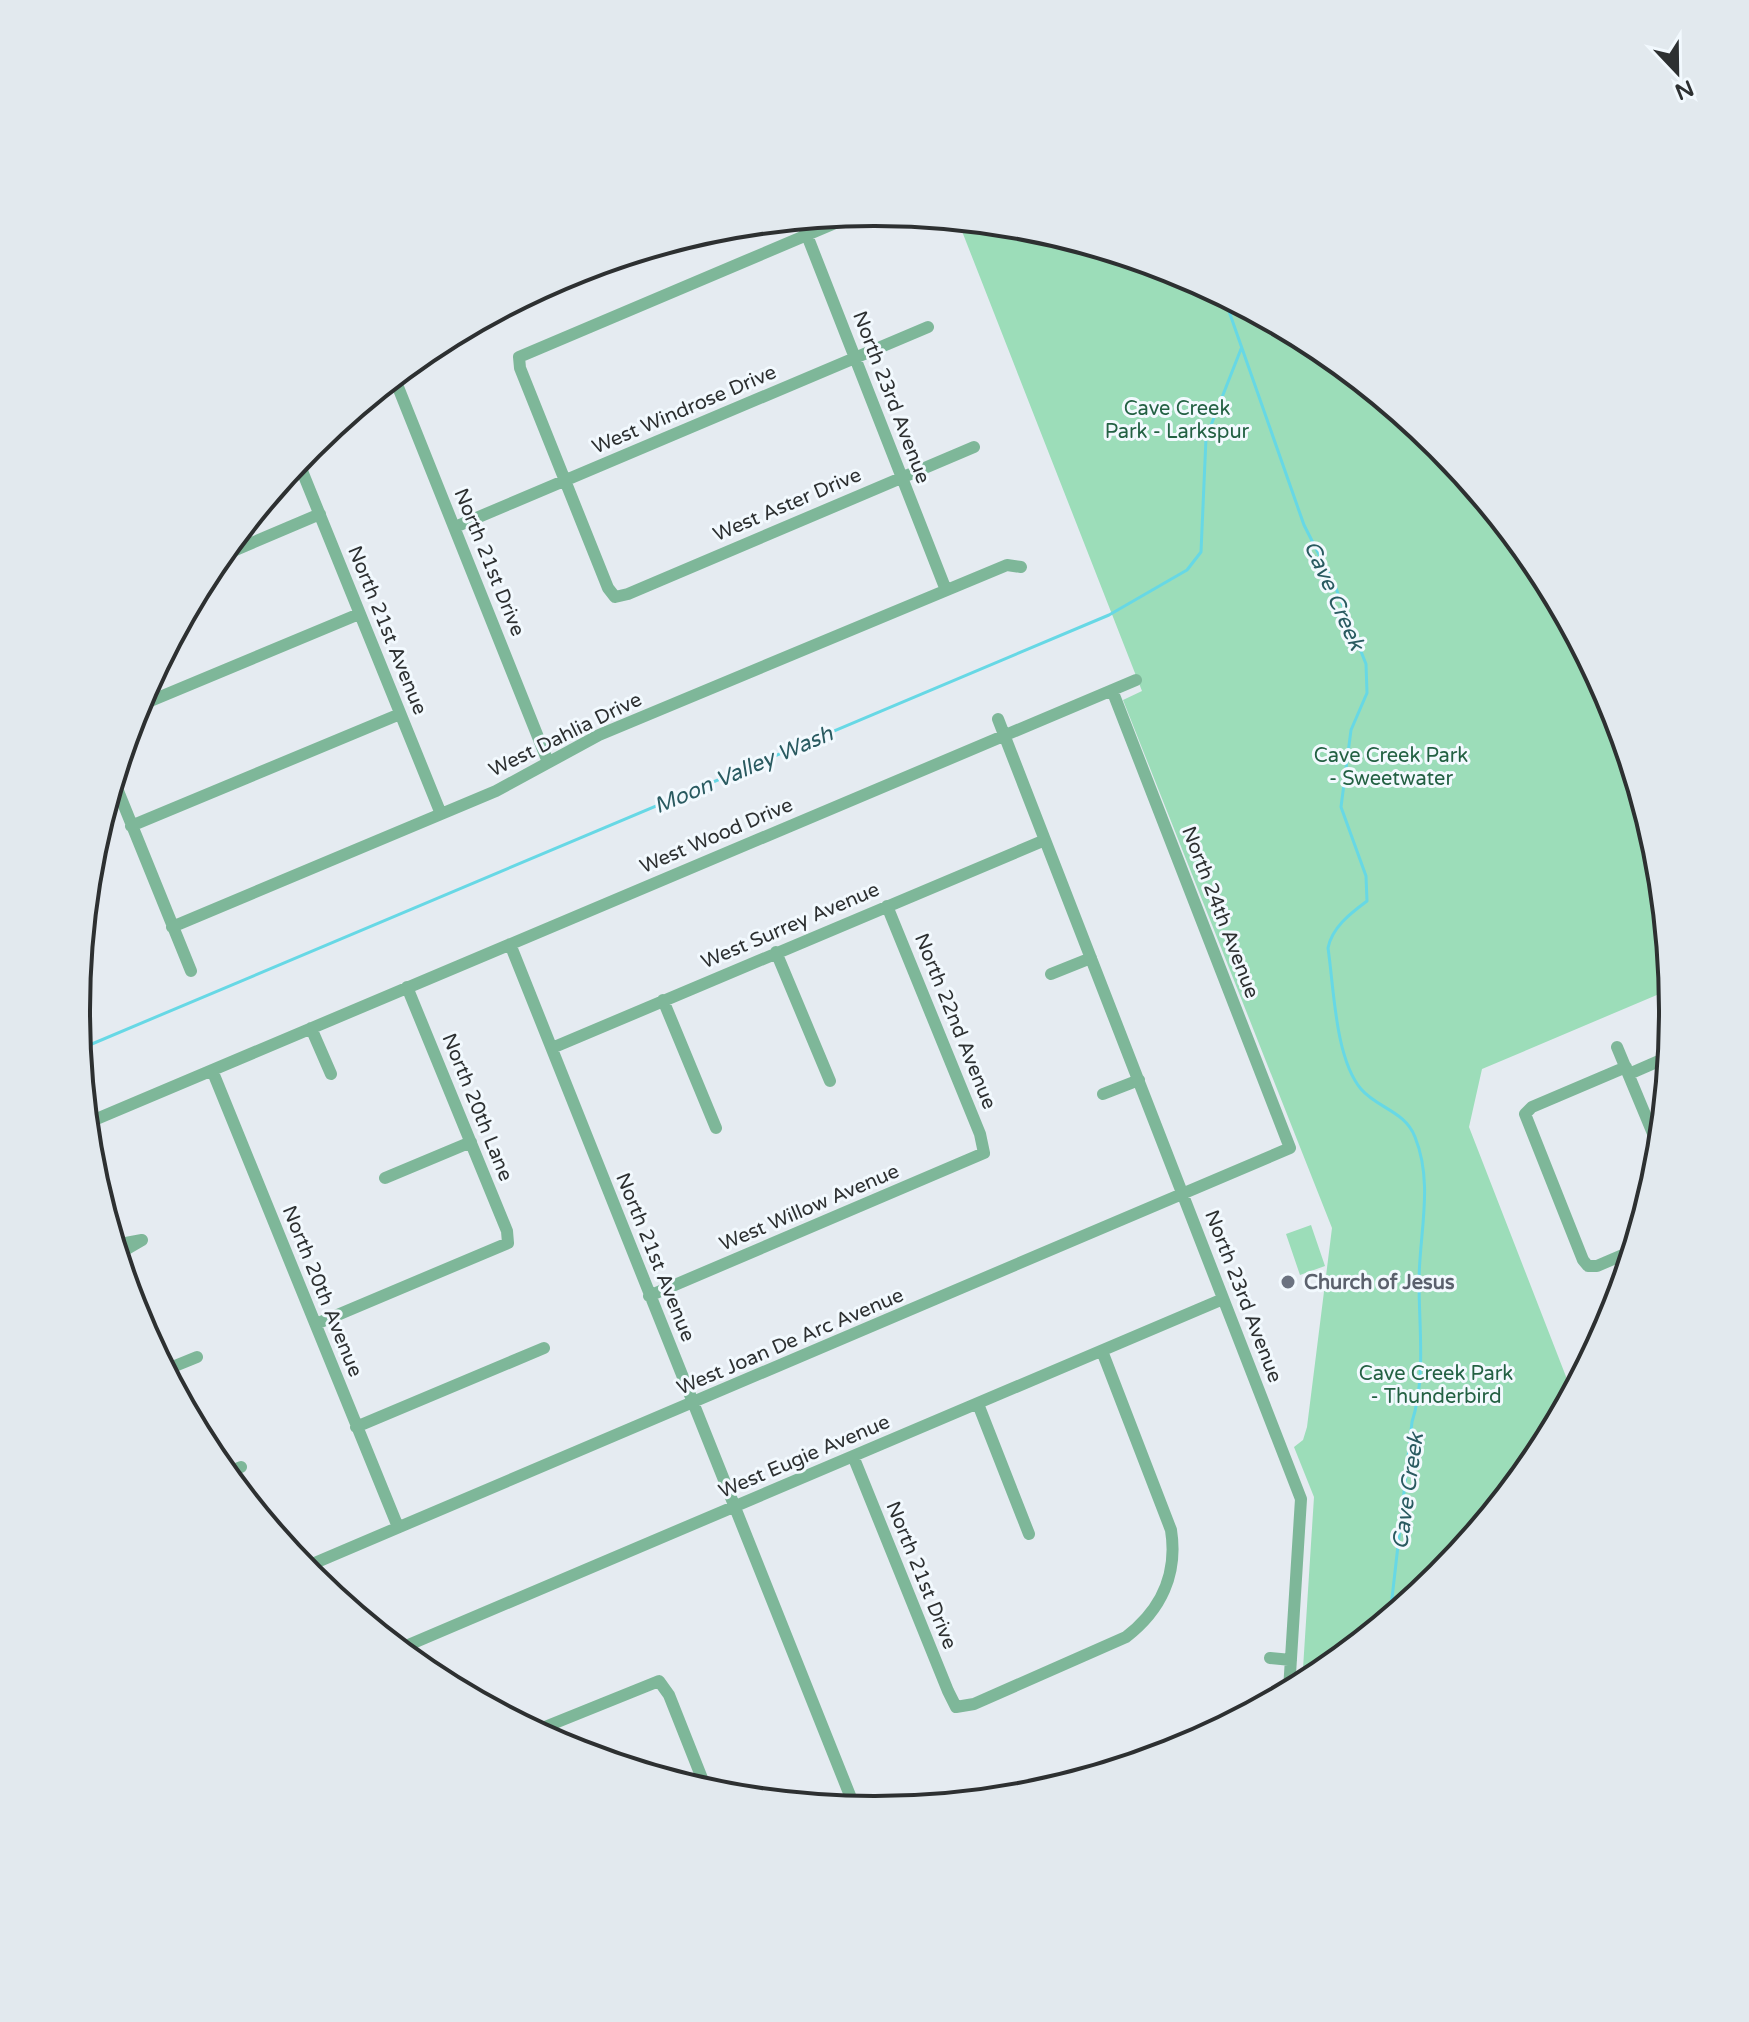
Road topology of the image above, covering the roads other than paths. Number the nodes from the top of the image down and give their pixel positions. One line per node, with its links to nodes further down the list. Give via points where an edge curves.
1 (823, 228): 3 (street)
2 (805, 230): 3 (street, North 23rd Avenue)
3 (807, 235): 5 (street, North 23rd Avenue); 10 (street, via 519,357)
4 (928, 327): 5 (street, West Windrose Drive)
5 (855, 358): 9 (street, North 23rd Avenue); 10 (street, West Windrose Drive)
6 (398, 388): 12 (street, North 21st Drive)
7 (974, 447): 9 (street, West Aster Drive)
8 (303, 474): 11 (street, North 21st Avenue)
9 (902, 477): 10 (street, West Aster Drive, via 615,597); 15 (street, North 23rd Avenue)
10 (566, 481): 12 (street, West Windrose Drive)
11 (320, 514): 13 (street); 16 (street, North 21st Avenue)
12 (455, 527): 23 (street, North 21st Drive)
13 (242, 547)
14 (1021, 567): 15 (street, West Dahlia Drive, via 1007,565)
15 (946, 590): 23 (street, West Dahlia Drive, via 599,735)
16 (359, 614): 19 (street); 20 (street, North 21st Avenue)
17 (1136, 680): 18 (street, West Wood Drive)
18 (1112, 690): 22 (street, West Wood Drive); 51 (street, North 24th Avenue)
19 (155, 699)
20 (400, 714): 25 (street, North 21st Avenue); 26 (street)
21 (998, 719): 22 (street, North 23rd Avenue)
22 (1004, 734): 27 (street, North 23rd Avenue); 30 (street, West Wood Drive)
23 (548, 762): 25 (street, West Dahlia Drive)
24 (120, 797): 26 (street)
25 (441, 814): 29 (street, West Dahlia Drive)
26 (131, 826): 29 (street)
27 (1045, 840): 28 (street, West Surrey Avenue); 32 (street, North 23rd Avenue)
28 (887, 906): 31 (street, West Surrey Avenue); 52 (street, North 22nd Avenue)
29 (172, 927): 33 (street)
30 (510, 944): 35 (street, West Wood Drive); 39 (street, North 21st Avenue)
31 (776, 952): 36 (street, West Surrey Avenue); 45 (street)
32 (1091, 958): 34 (street); 44 (street, North 23rd Avenue)
33 (191, 971)
34 (1051, 974)
35 (407, 987): 37 (street, West Wood Drive); 50 (street, North 20th Lane)
36 (663, 1000): 39 (street, West Surrey Avenue); 49 (street)
37 (311, 1028): 41 (street, West Wood Drive); 43 (street)
38 (1617, 1047): 42 (street)
39 (552, 1048): 58 (street, North 21st Avenue)
40 (1657, 1061): 42 (street)
41 (212, 1070): 47 (street, West Wood Drive); 60 (street, North 20th Avenue)
42 (1627, 1071): 48 (street); 57 (street, via 1525,1114 1588,1266)
43 (331, 1074)
44 (1139, 1080): 46 (street); 54 (street, North 23rd Avenue)
45 (830, 1081)
46 (1103, 1094)
47 (98, 1118)
48 (1650, 1126)
49 (716, 1128)
50 (471, 1142): 53 (street); 60 (street, North 20th Lane, via 508,1243)
51 (1290, 1148): 54 (street, West Joan De Arc Avenue)
52 (984, 1153): 58 (street, West Willow Avenue)
53 (385, 1178)
54 (1184, 1196): 59 (street, North 23rd Avenue); 65 (street, West Joan De Arc Avenue)
55 (126, 1243): 56 (street, via 142,1240)
56 (128, 1248)
57 (1619, 1257)
58 (649, 1296): 65 (street, North 21st Avenue)
59 (1223, 1299): 62 (street, West Eugie Avenue); 77 (street, North 23rd Avenue, via 1301,1499)
60 (316, 1324): 67 (street, North 20th Avenue)
61 (544, 1348): 67 (street)
62 (1102, 1351): 66 (street, West Eugie Avenue); 68 (street, North 21st Drive, via 1171,1530 1173,1562 1165,1593 1141,1625 1111,1645 974,1704 956,1707)
63 (197, 1357): 64 (street)
64 (175, 1366)
65 (694, 1403): 71 (street, North 21st Avenue); 72 (street, West Joan De Arc Avenue)
66 (978, 1404): 68 (street, West Eugie Avenue); 73 (street)
67 (356, 1427): 72 (street, North 20th Avenue)
68 (853, 1456): 71 (street, West Eugie Avenue)
69 (241, 1467): 70 (street)
70 (237, 1468)
71 (735, 1507): 75 (street, West Eugie Avenue); 81 (street, North 21st Avenue)
72 (398, 1527): 74 (street, West Joan De Arc Avenue)
73 (1029, 1534)
74 (316, 1562)
75 (412, 1644)
76 (1270, 1658): 77 (street)
77 (1291, 1660): 78 (street, North 23rd Avenue)
78 (1290, 1676)
79 (550, 1725): 80 (street, via 659,1681)
80 (701, 1776)
81 (850, 1795)

